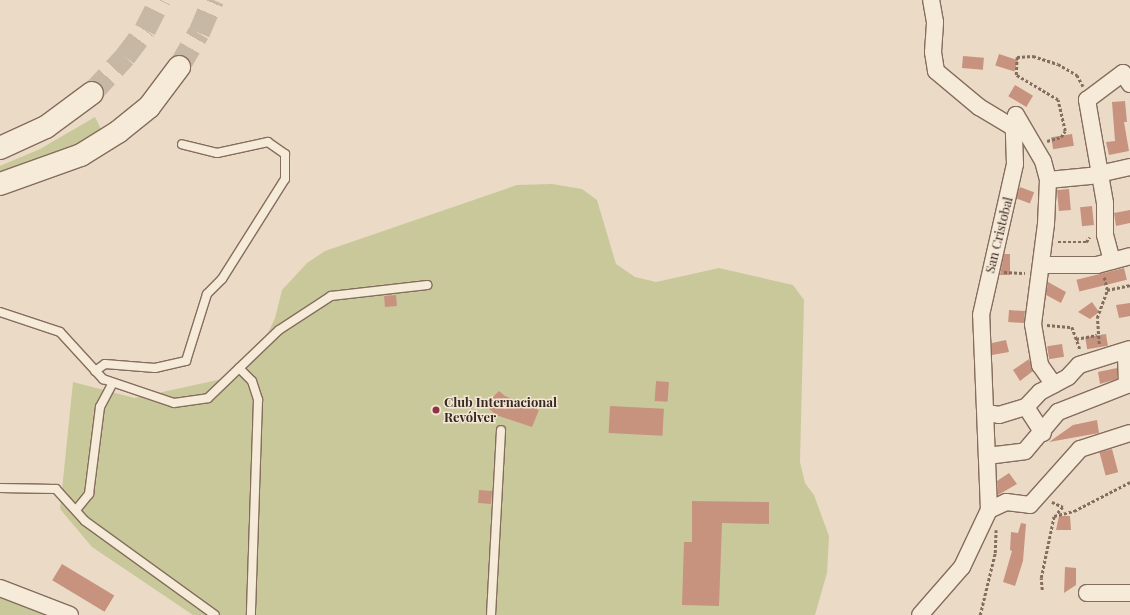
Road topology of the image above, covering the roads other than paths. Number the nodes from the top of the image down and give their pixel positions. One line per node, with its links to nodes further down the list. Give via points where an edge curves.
1 (931, 0): 5 (street, via 936,22 933,52 936,71 978,107)
2 (179, 67): 11 (main road, via 149,107 118,132 81,155)
3 (1130, 84): 9 (street, via 1123,73 1087,100)
4 (92, 93): 7 (main road, via 46,127)
5 (1014, 128): 10 (street, via 1016,115 1043,161); 23 (street, San Cristobal, via 1015,164 981,322)
6 (182, 144): 19 (lane, via 217,153 268,142 285,154 285,179 222,279 207,294 186,361 155,368 105,364)
7 (0, 148)
8 (1130, 167): 9 (street)
9 (1100, 174): 10 (street); 13 (street, via 1105,203)
10 (1048, 180): 14 (street)
11 (0, 184)
12 (1130, 256): 13 (street)
13 (1107, 263): 14 (street)
14 (1040, 270): 21 (street, via 1033,324 1040,365)
15 (427, 285): 18 (lane, via 331,296 279,330)
16 (0, 312): 19 (lane, via 60,332)
17 (1128, 350): 21 (street, via 1085,363); 25 (street, via 1127,385 1058,412)
18 (239, 368): 20 (lane, via 208,398 174,403); 36 (lane, via 252,381 258,400)
19 (95, 371): 20 (lane, via 102,379)
20 (114, 383): 29 (lane, via 100,408 89,494)
21 (1054, 385): 22 (street, via 1040,392)
22 (1026, 407): 23 (street, via 999,415); 25 (street)
23 (987, 413): 27 (street, San Cristobal)
24 (501, 430): 37 (lane)
25 (1043, 433): 27 (street, via 1025,451)
26 (1130, 433): 30 (street, via 1080,449 1030,505 1006,502)
27 (987, 456): 30 (street, San Cristobal)
28 (0, 488): 29 (lane, via 56,489)
29 (76, 510): 35 (lane, via 86,521)
30 (989, 510): 38 (street, San Cristobal, via 962,567)
31 (0, 588): 34 (street)
32 (1087, 593): 33 (street)
33 (1130, 593)
34 (70, 615)
35 (215, 615)
36 (251, 615)
37 (490, 615)
38 (920, 615)

